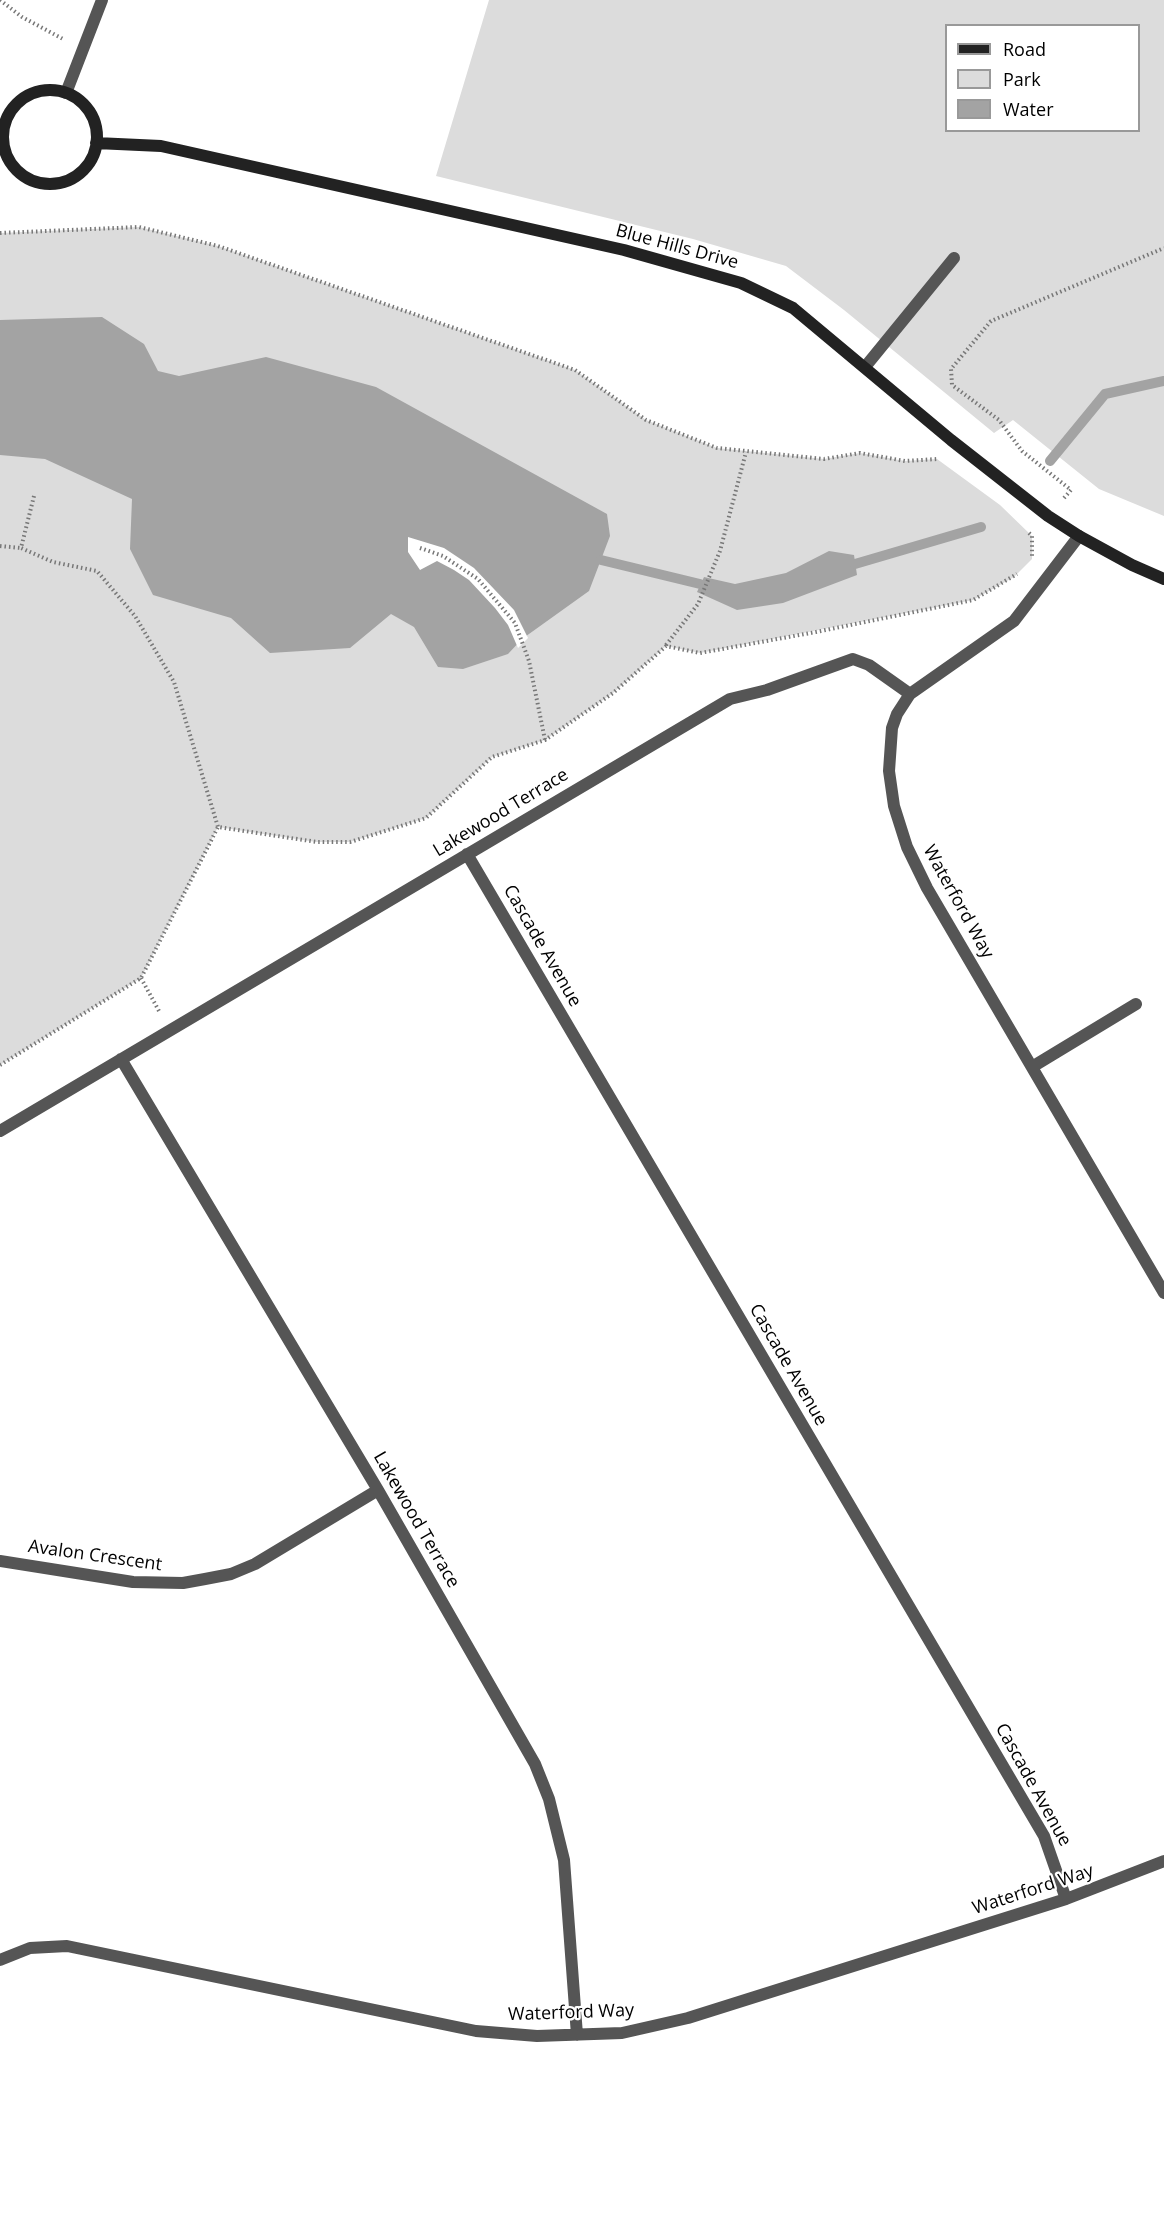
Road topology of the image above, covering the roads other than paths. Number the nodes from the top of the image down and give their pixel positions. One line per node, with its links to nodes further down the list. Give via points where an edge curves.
1 (102, 0): 2 (street)
2 (66, 93): 3 (street, via 80,100 90,113 96,127); 4 (street, via 41,91 19,102 5,123)
3 (96, 143): 4 (street, via 84,169 73,178 52,183 31,180 19,172); 6 (street, Blue Hills Drive, via 161,146 624,250 741,283 793,308)
4 (2, 148)
5 (954, 258): 6 (street)
6 (865, 367): 7 (street, Blue Hills Drive, via 951,440)
7 (1079, 536): 8 (street, Blue Hills Drive); 9 (street, Waterford Way, via 1014,621)
8 (1164, 579)
9 (910, 694): 10 (street, Lakewood Terrace, via 869,665 853,659 730,699); 13 (street, Waterford Way, via 892,728 889,771 894,806 907,846 927,888)
10 (467, 854): 12 (street, Lakewood Terrace); 19 (street, Cascade Avenue, via 1044,1836)
11 (1136, 1004): 13 (street)
12 (121, 1059): 14 (street, Lakewood Terrace); 16 (street, Lakewood Terrace)
13 (1032, 1066): 15 (street, Waterford Way)
14 (0, 1131)
15 (1164, 1293)
16 (378, 1490): 17 (street, Avalon Crescent, via 255,1564 205,1580 133,1582); 21 (street, Lakewood Terrace, via 524,1742 549,1799 567,1878)
17 (0, 1561)
18 (1164, 1861): 19 (street, Waterford Way)
19 (1066, 1899): 21 (street, Waterford Way, via 688,2018 622,2033)
20 (0, 1960): 21 (street, Waterford Way, via 30,1948 67,1946 476,2031)
21 (577, 2035)

